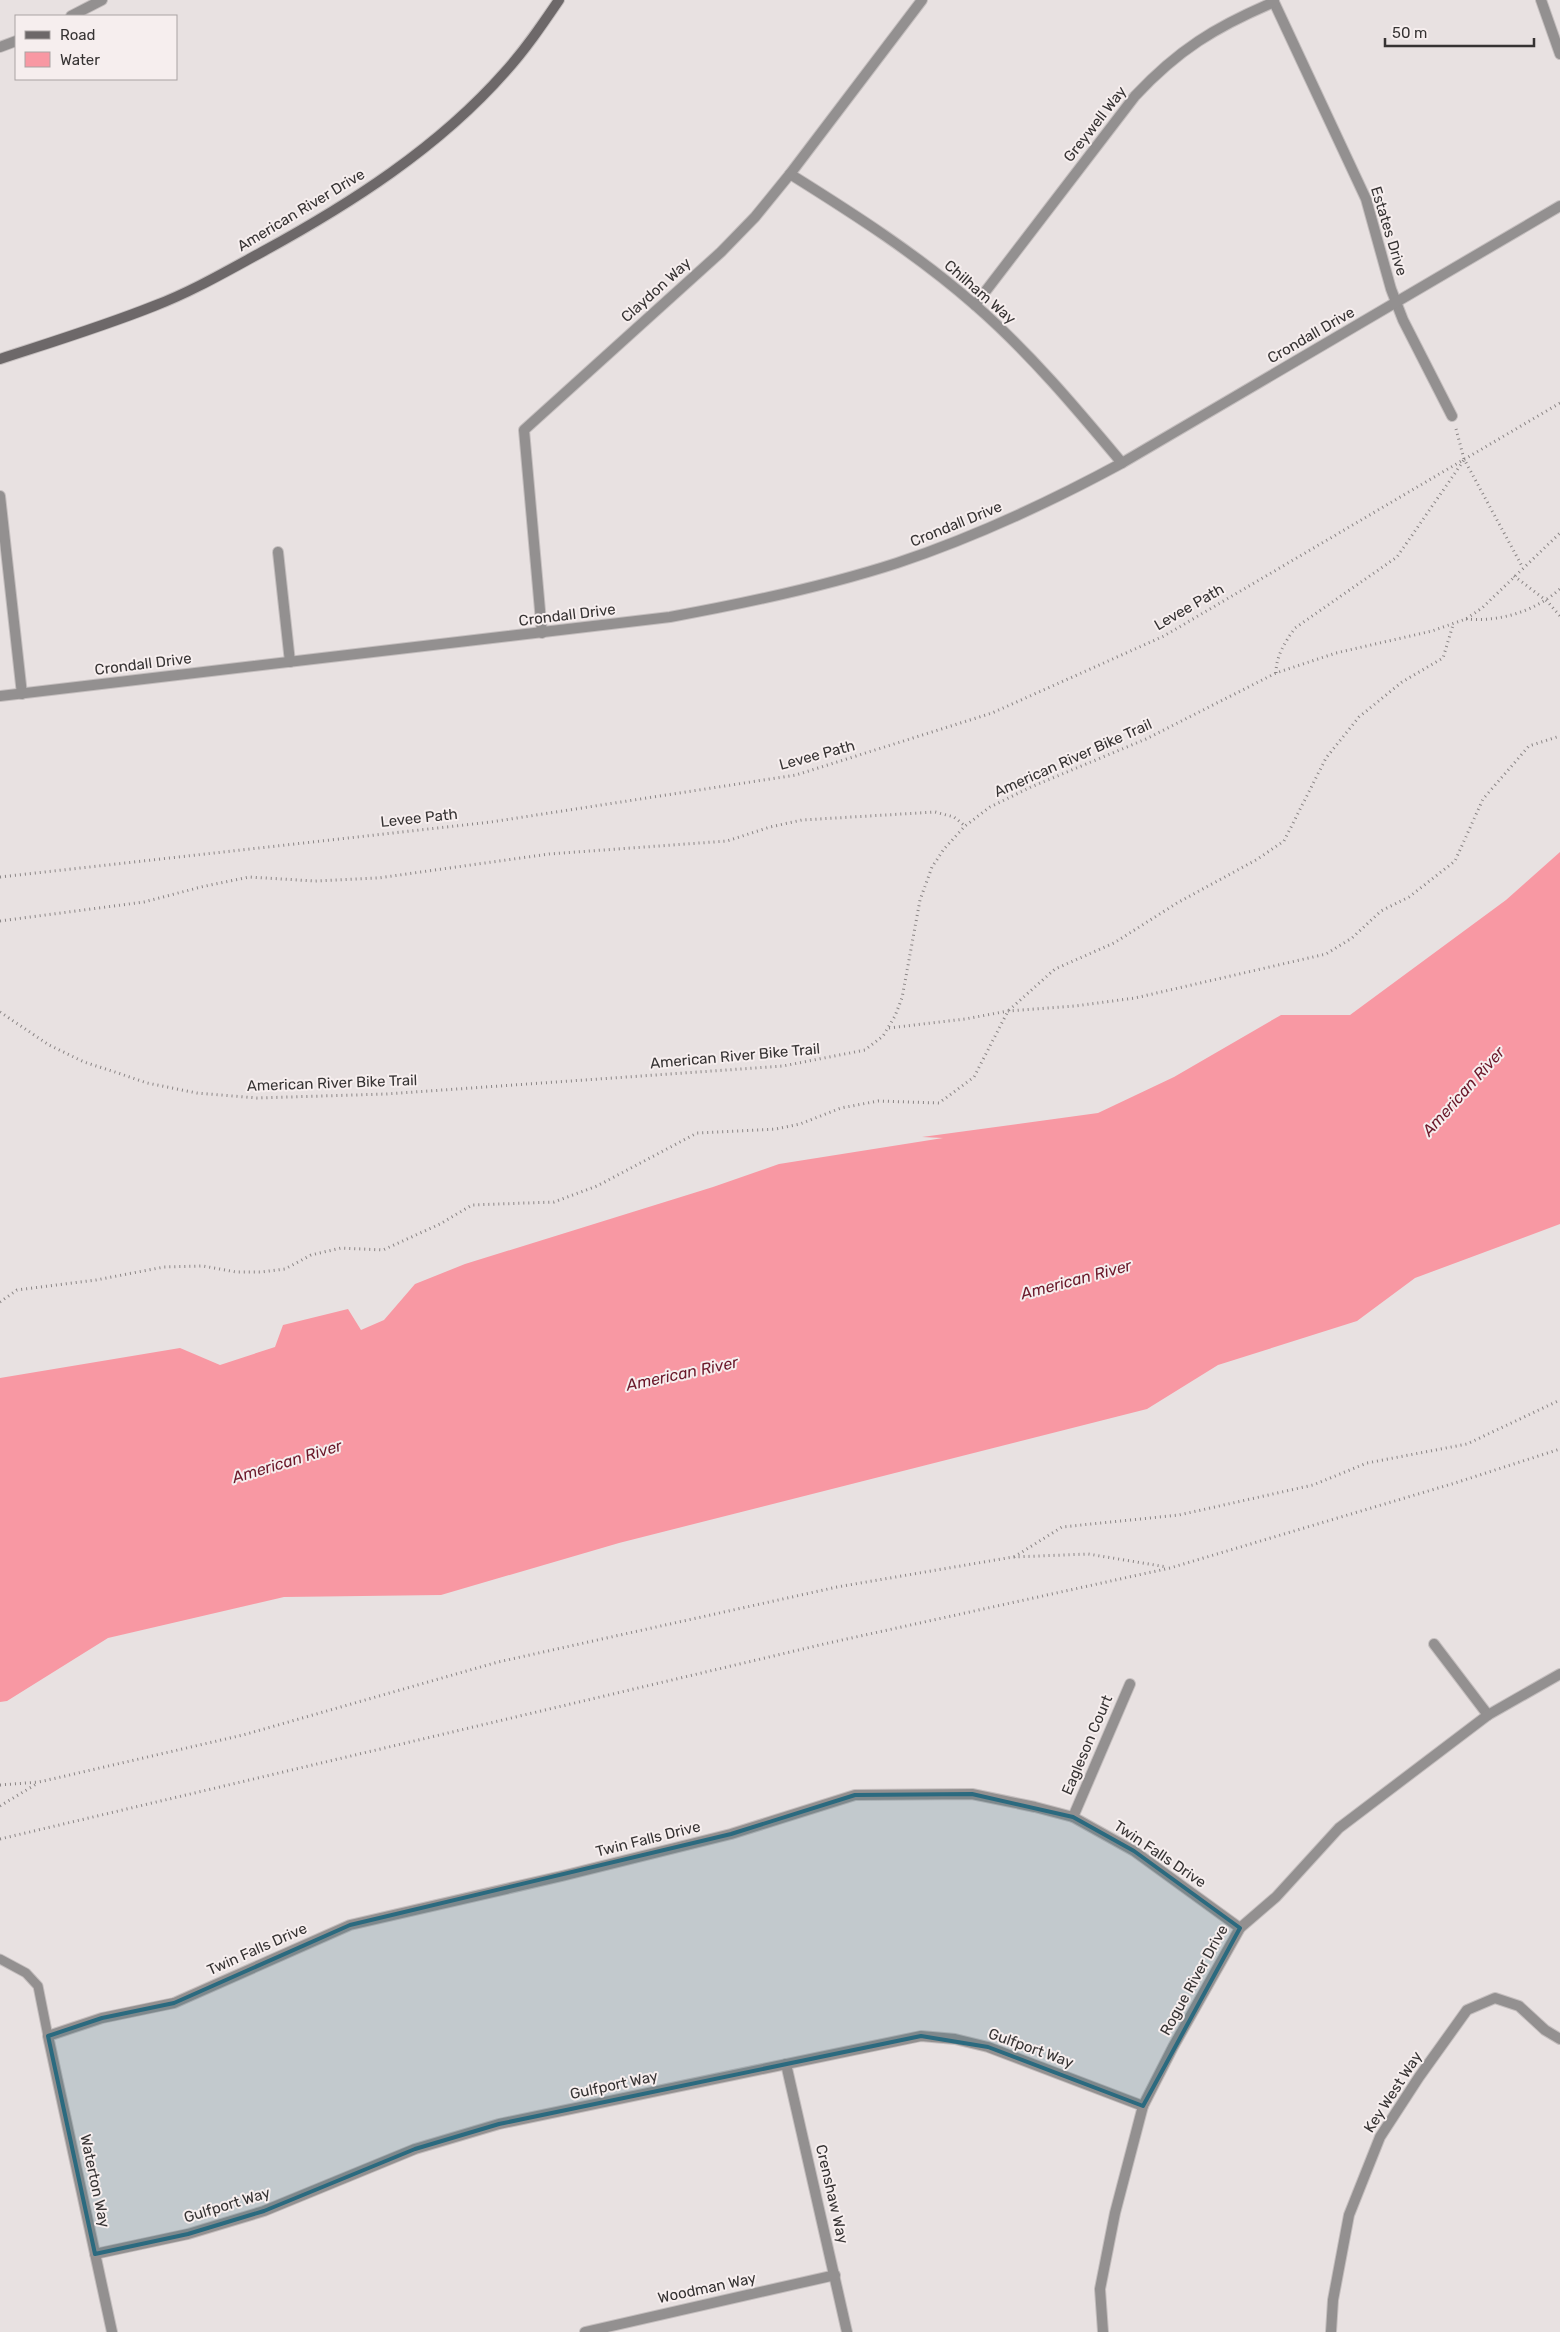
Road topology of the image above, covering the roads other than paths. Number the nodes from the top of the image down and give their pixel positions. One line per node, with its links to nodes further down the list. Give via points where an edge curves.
1 (102, 0): 6 (street)
2 (559, 0): 14 (street, American River Drive, via 504,74 456,122 403,165 360,194 285,240 156,306)
3 (922, 0): 10 (street, Claydon Way)
4 (1541, 0): 9 (street)
5 (1273, 1): 12 (street, Estates Drive, via 1366,199); 13 (street, Greywell Way, via 1208,33 1181,51 1134,96)
6 (73, 15)
7 (15, 41): 8 (street)
8 (0, 47)
9 (1560, 54)
10 (790, 174): 13 (street, Chilham Way, via 869,224); 19 (street, Claydon Way, via 721,252 524,430)
11 (1560, 206): 12 (street, Crondall Drive)
12 (1396, 303): 15 (street, Estates Drive); 16 (street, Crondall Drive)
13 (975, 305): 16 (street, Chilham Way, via 1071,401)
14 (0, 359)
15 (1452, 416)
16 (1122, 464): 19 (street, Crondall Drive, via 986,529 831,583 670,617)
17 (0, 496): 21 (street)
18 (278, 552): 20 (street)
19 (542, 633): 20 (street, Crondall Drive)
20 (290, 662): 21 (street, Crondall Drive)
21 (22, 694): 22 (street, Crondall Drive)
22 (0, 696)
23 (1434, 1644): 26 (street)
24 (1560, 1674): 26 (street, Rogue River Drive)
25 (1130, 1684): 27 (street, Eagleson Court)
26 (1488, 1714): 28 (street, Rogue River Drive, via 1339,1828 1276,1897)
27 (1073, 1817): 28 (street, Twin Falls Drive, via 1134,1851); 30 (street, Twin Falls Drive, via 972,1794 855,1795 731,1834 350,1925 174,2003 102,2018)
28 (1240, 1928): 33 (street, Rogue River Drive)
29 (0, 1959): 30 (lane, via 26,1973 38,1986)
30 (48, 2036): 34 (street, Waterton Way)
31 (1560, 2039): 40 (street, Key West Way, via 1544,2030 1518,2006 1495,1998 1467,2010 1380,2138 1349,2215 1333,2300)
32 (786, 2064): 33 (street, Gulfport Way, via 921,2036 955,2038); 34 (street, Gulfport Way, via 499,2124 414,2149 264,2211 188,2234); 35 (street, Crenshaw Way)
33 (1143, 2106): 39 (street, Rogue River Drive, via 1115,2213 1100,2289)
34 (96, 2254): 36 (street, Waterton Way)
35 (835, 2276): 37 (street, Woodman Way); 38 (street, Crenshaw Way)
36 (112, 2332)
37 (586, 2332)
38 (847, 2332)
39 (1103, 2332)
40 (1331, 2332)

